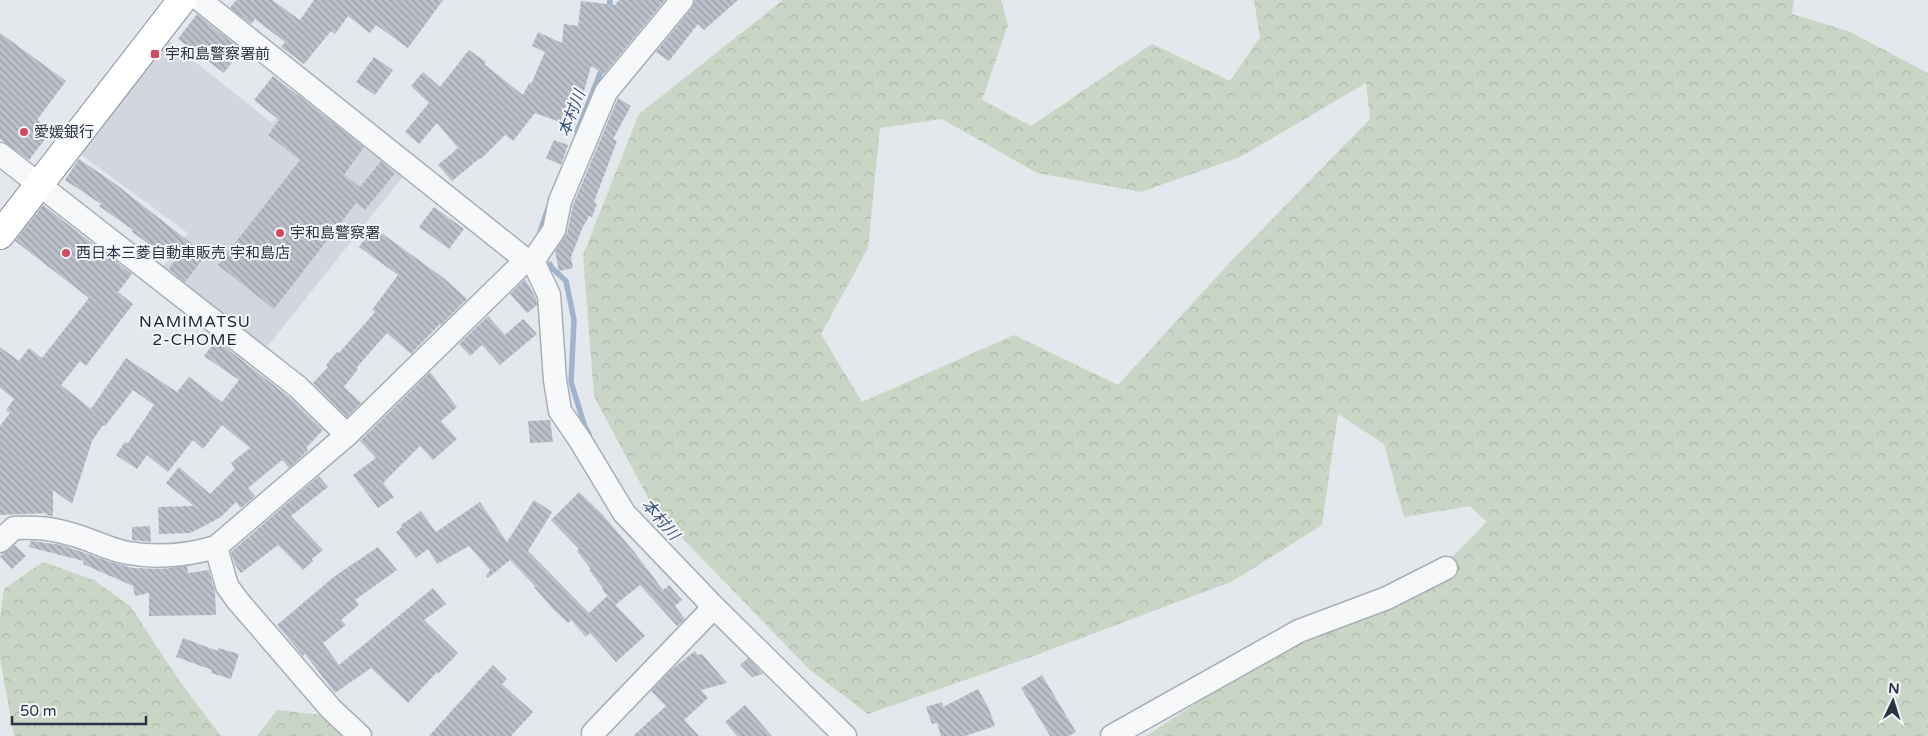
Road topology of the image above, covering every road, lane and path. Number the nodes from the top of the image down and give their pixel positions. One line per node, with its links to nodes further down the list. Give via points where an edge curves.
1 (182, 0): 5 (highway)
2 (200, 0): 7 (street)
3 (682, 0): 7 (street, via 606,92 560,201 554,230)
4 (0, 154): 5 (street)
5 (40, 186): 6 (highway); 8 (street, via 298,387)
6 (0, 235)
7 (530, 260): 8 (street); 12 (street, via 549,295 560,411 624,513)
8 (347, 435): 10 (street)
9 (0, 541): 10 (street, via 14,528 41,527 127,553 157,556)
10 (216, 547): 14 (street, via 227,586 238,602 331,710)
11 (1446, 568): 16 (street, via 1387,598 1299,630)
12 (714, 607): 13 (street); 15 (street)
13 (593, 733)
14 (360, 736)
15 (845, 736)
16 (1112, 736)

